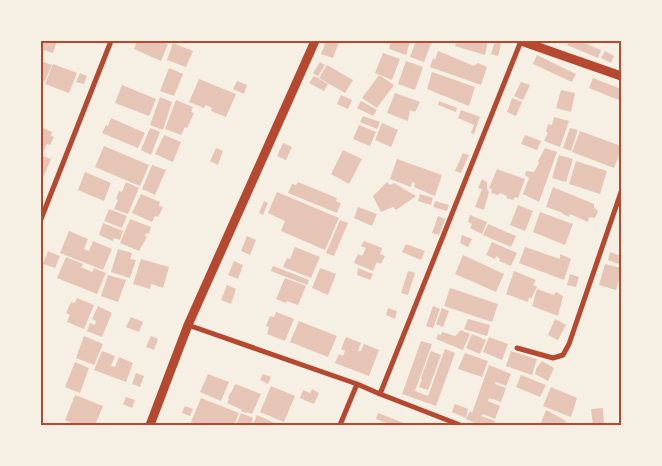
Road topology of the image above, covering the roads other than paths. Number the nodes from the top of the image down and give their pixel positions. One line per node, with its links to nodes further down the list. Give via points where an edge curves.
1 (111, 41): 6 (street)
2 (315, 41): 7 (street)
3 (521, 41): 4 (street); 10 (street)
4 (621, 76)
5 (621, 192): 8 (street, via 563,354 553,358)
6 (41, 219)
7 (188, 325): 9 (street); 11 (street)
8 (517, 348)
9 (357, 384): 10 (street); 12 (street)
10 (380, 394): 13 (street)
11 (150, 425)
12 (340, 425)
13 (460, 425)

